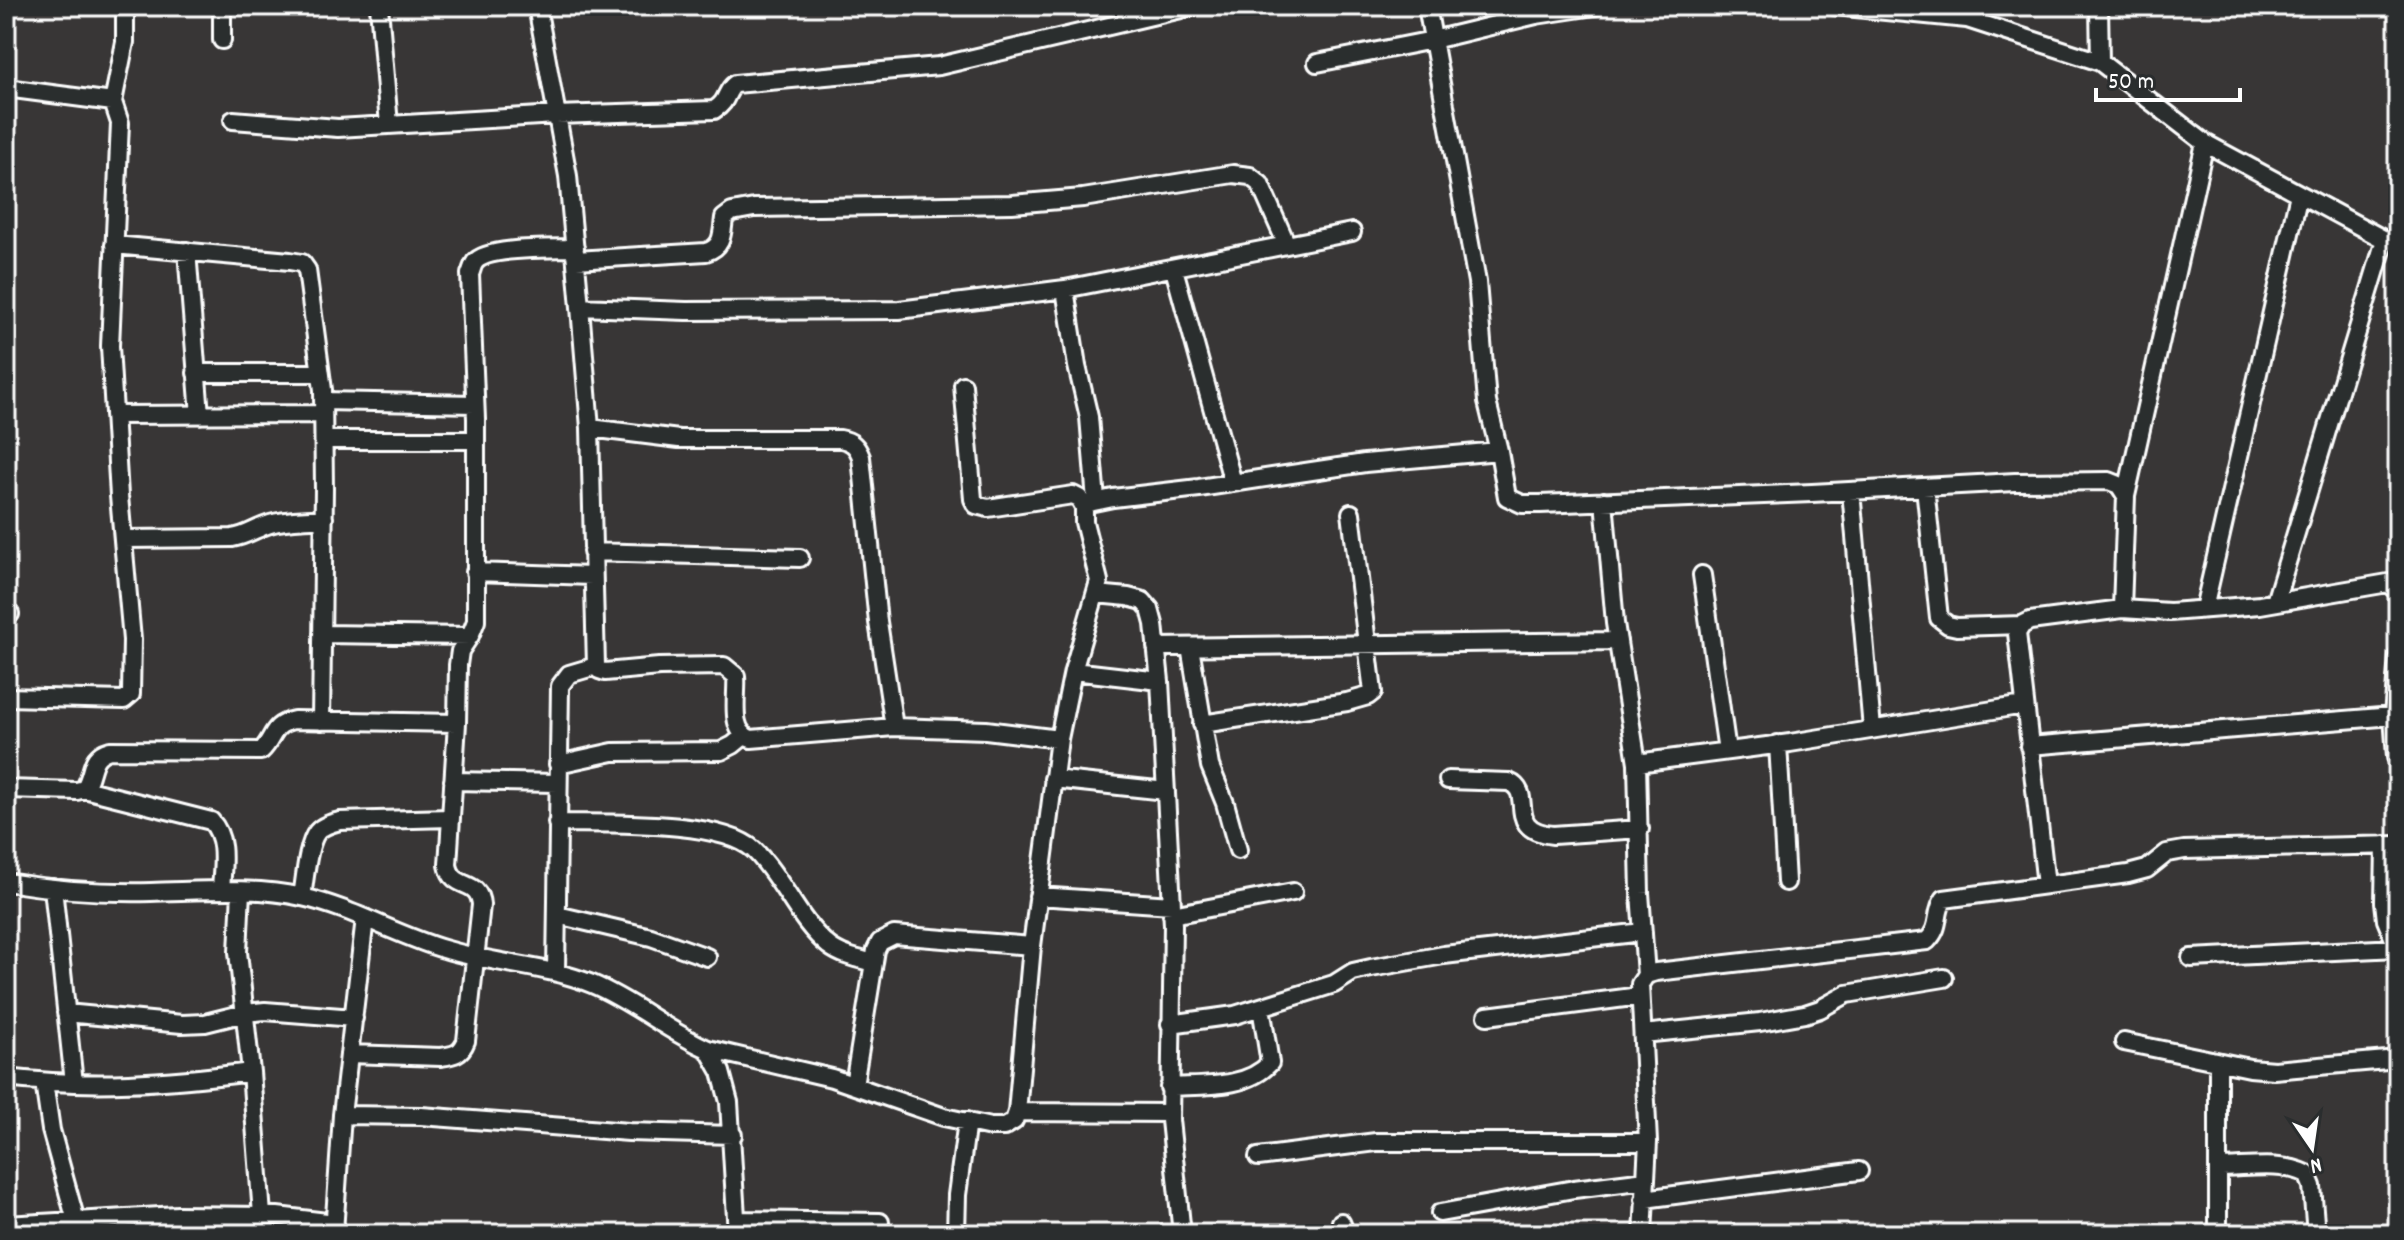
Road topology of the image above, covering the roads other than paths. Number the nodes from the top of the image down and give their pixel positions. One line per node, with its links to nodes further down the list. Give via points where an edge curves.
1 (125, 6): 15 (street, via 125,42)
2 (222, 6): 10 (street)
3 (379, 6): 18 (street)
4 (537, 6): 16 (street)
5 (1194, 6): 16 (street, via 939,66 735,84 714,110)
6 (1427, 6): 11 (street)
7 (1595, 6): 11 (street)
8 (1835, 6): 12 (street, via 1967,19)
9 (2099, 6): 12 (street)
10 (222, 40)
11 (1433, 40): 13 (street); 39 (street, via 1477,282 1487,402)
12 (2100, 62): 19 (street)
13 (1317, 63)
14 (6, 88): 15 (street)
15 (113, 102): 22 (street, via 120,123)
16 (556, 115): 18 (street); 25 (street)
17 (233, 120): 18 (street, via 326,128)
18 (389, 125)
19 (2205, 143): 20 (street); 43 (street)
20 (2299, 194): 56 (street, via 2385,240); 58 (street)
21 (1352, 232): 23 (street)
22 (114, 245): 24 (street); 34 (street)
23 (1287, 245): 25 (street, via 1260,184 1250,176 1233,174 1012,204 754,208 724,218 722,240 706,252); 26 (street)
24 (187, 251): 29 (street); 30 (street, via 302,263 309,278)
25 (575, 254): 28 (street); 32 (street, via 502,251 475,262 470,293)
26 (1174, 269): 27 (street); 40 (street)
27 (1065, 289): 28 (street, via 899,310); 45 (street, via 1089,417)
28 (580, 307): 36 (street)
29 (196, 373): 30 (street); 35 (street)
30 (320, 373): 33 (street)
31 (963, 385): 45 (street, via 976,505 988,508 1073,495)
32 (475, 404): 33 (street); 38 (street)
33 (323, 408): 35 (street); 37 (street)
34 (114, 415): 35 (street); 48 (street)
35 (200, 415)
36 (590, 428): 49 (street); 76 (street, via 679,439 840,439 857,448)
37 (324, 440): 38 (street); 47 (street)
38 (476, 440): 51 (street)
39 (1499, 451): 40 (street, via 1365,463); 44 (street, via 1507,497 1522,504)
40 (1233, 483): 45 (street)
41 (1925, 487): 42 (street); 43 (street, via 2098,481 2119,485); 59 (street, via 1939,618 1957,627)
42 (1851, 491): 44 (street); 77 (street)
43 (2126, 496): 57 (street)
44 (1604, 501): 62 (street)
45 (1090, 504): 55 (street, via 1084,522 1099,581)
46 (1351, 513): 63 (street)
47 (324, 518): 48 (street, via 267,525 243,537); 60 (street)
48 (123, 539): 70 (street, via 131,694 124,700)
49 (592, 552): 50 (street); 53 (street)
50 (800, 558)
51 (475, 572): 53 (street); 61 (street, via 476,621)
52 (1702, 575): 82 (street)
53 (592, 576): 67 (street)
54 (2398, 592): 56 (street, via 2388,583)
55 (1096, 594): 64 (street, via 1143,601 1150,609); 68 (street)
56 (2275, 602): 58 (street)
57 (2122, 609): 58 (street); 59 (street)
58 (2204, 609)
59 (2022, 625): 71 (street, via 2017,647)
60 (322, 634): 61 (street); 73 (street)
61 (470, 636): 74 (street, via 460,651)
62 (1618, 641): 63 (street); 84 (street)
63 (1368, 644): 65 (street); 75 (street, via 1373,692 1368,696)
64 (1156, 647): 65 (street); 69 (street)
65 (1190, 647): 75 (street)
66 (2398, 656): 72 (street)
67 (596, 666): 78 (street, via 605,672 724,666 736,676 737,722); 85 (street, via 569,674 560,686)
68 (1073, 671): 69 (street); 79 (street)
69 (1160, 681): 92 (street)
70 (6, 697)
71 (2024, 705): 77 (street); 81 (street)
72 (2393, 716): 81 (street); 83 (street)
73 (321, 721): 74 (street); 91 (street, via 284,722 261,751 104,751 94,759)
74 (457, 723): 88 (street)
75 (1202, 724): 97 (street)
76 (894, 727): 78 (street, via 761,739); 79 (street)
77 (1872, 729): 80 (street)
78 (744, 736): 85 (street, via 721,751 613,752)
79 (1059, 739): 86 (street)
80 (1778, 744): 82 (street); 99 (street)
81 (2029, 746): 100 (street)
82 (1727, 751): 84 (street)
83 (2398, 760)
84 (1637, 763): 95 (street)
85 (558, 764): 89 (street)
86 (1053, 779): 92 (street); 105 (street)
87 (1448, 780): 95 (street, via 1516,785 1524,818 1540,834)
88 (453, 781): 89 (street); 93 (street)
89 (558, 783): 94 (street)
90 (6, 789): 91 (street)
91 (84, 789): 102 (street, via 211,821 222,840)
92 (1166, 791): 108 (street)
93 (450, 818): 106 (street, via 329,824 312,840); 114 (street, via 450,876 480,895)
94 (557, 823): 109 (street); 117 (street, via 694,828 726,835 753,849 830,947)
95 (1640, 829): 111 (street)
96 (2391, 845): 100 (street, via 2184,850 2167,853 2147,869); 107 (street)
97 (1238, 850)
98 (6, 882): 101 (street)
99 (1786, 882)
100 (2046, 885): 119 (street, via 1944,899 1935,933 1927,941)
101 (53, 888): 102 (street); 123 (street)
102 (221, 890): 103 (street)
103 (241, 891): 106 (street); 124 (street, via 238,952)
104 (1293, 892): 108 (street)
105 (1038, 896): 108 (street); 112 (street)
106 (302, 897): 110 (street)
107 (2391, 902): 113 (street, via 2386,920)
108 (1172, 910): 127 (street)
109 (557, 915): 115 (street, via 651,937); 118 (street)
110 (365, 918): 114 (street); 126 (street)
111 (1643, 932): 119 (street); 122 (street, via 1371,968)
112 (1032, 946): 117 (street, via 894,935 880,942); 140 (street)
113 (2398, 948): 116 (street)
114 (475, 956): 118 (street); 131 (street, via 466,1041 456,1055)
115 (707, 957)
116 (2191, 958)
117 (874, 963): 138 (street)
118 (556, 972): 130 (street, via 620,997)
119 (1646, 975): 121 (street)
120 (1944, 978): 128 (street, via 1847,994 1805,1014)
121 (1640, 996): 125 (street); 128 (street)
122 (1261, 1007): 127 (street); 139 (street, via 1270,1052 1265,1069 1235,1082)
123 (66, 1013): 124 (street, via 182,1024); 137 (street)
124 (245, 1013): 126 (street); 134 (street)
125 (1487, 1016)
126 (354, 1018): 131 (street)
127 (1170, 1024): 139 (street)
128 (1643, 1034): 145 (street)
129 (2124, 1042): 133 (street)
130 (708, 1049): 138 (street); 144 (street, via 721,1072)
131 (349, 1054): 142 (street)
132 (2398, 1059): 133 (street, via 2274,1070)
133 (2218, 1062): 147 (street)
134 (251, 1072): 137 (street, via 181,1081); 152 (street)
135 (6, 1078): 136 (street)
136 (44, 1082): 137 (street); 153 (street)
137 (74, 1083)
138 (854, 1085): 143 (street)
139 (1169, 1087): 141 (street)
140 (1017, 1112): 141 (street); 143 (street, via 1004,1127)
141 (1170, 1113): 160 (street)
142 (342, 1115): 144 (street); 158 (street)
143 (967, 1121): 159 (street)
144 (733, 1135): 156 (street)
145 (1648, 1142): 146 (street, via 1376,1142); 149 (street)
146 (1258, 1157)
147 (2218, 1168): 162 (street); 163 (street, via 2295,1168 2307,1174)
148 (1859, 1171): 150 (street)
149 (1646, 1180): 150 (street); 151 (street)
150 (1644, 1199): 161 (street)
151 (1440, 1213)
152 (262, 1215): 153 (street); 158 (street)
153 (76, 1221): 157 (street)
154 (880, 1222): 156 (street)
155 (6, 1225): 157 (street)
156 (737, 1227)
157 (46, 1229)
158 (334, 1229)
159 (956, 1234)
160 (1182, 1234)
161 (1643, 1234)
162 (2218, 1234)
163 (2316, 1234)

